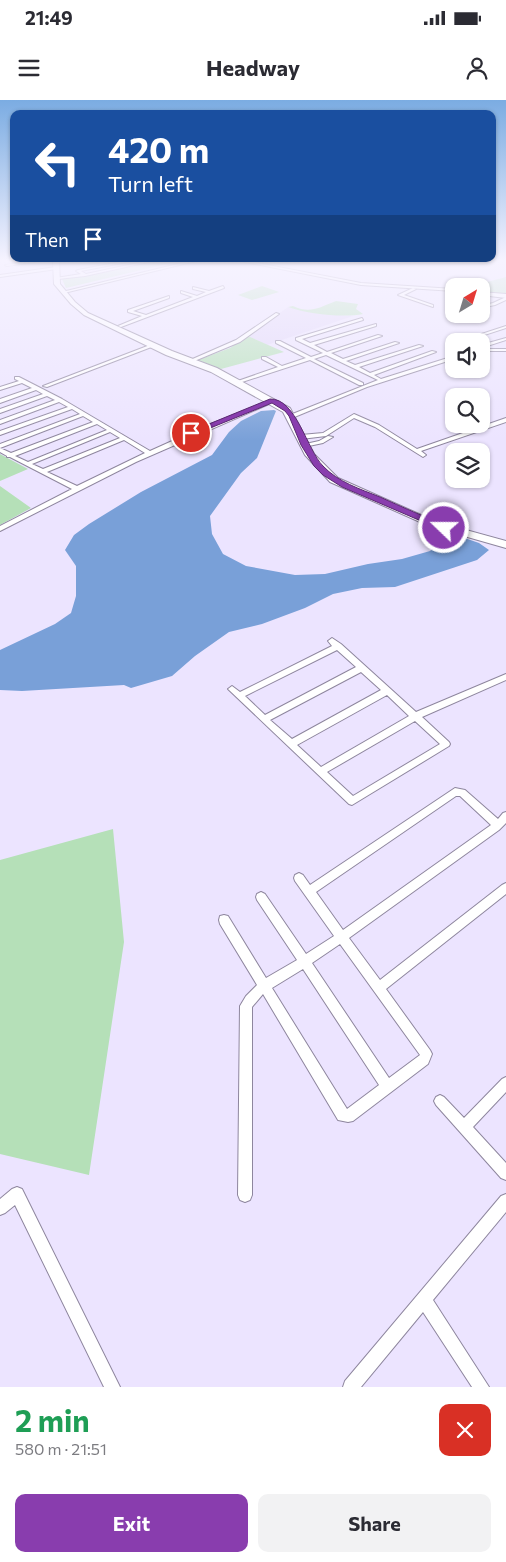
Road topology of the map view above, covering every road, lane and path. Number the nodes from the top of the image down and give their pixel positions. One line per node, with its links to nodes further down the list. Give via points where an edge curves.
1 (101, 321): 19 (highway)
2 (132, 321): 8 (street)
3 (267, 321): 28 (street, via 238,342)
4 (355, 321): 17 (street, via 299,338)
5 (366, 321): 6 (street)
6 (375, 325): 10 (street); 17 (street)
7 (500, 325): 9 (street)
8 (120, 326)
9 (506, 327): 11 (street)
10 (383, 328)
11 (487, 333)
12 (380, 336): 24 (street)
13 (506, 340): 15 (street)
14 (278, 342): 26 (street)
15 (496, 342): 18 (street); 21 (street)
16 (397, 343): 29 (street)
17 (310, 345): 24 (street)
18 (490, 345)
19 (152, 346): 28 (highway); 38 (street)
20 (421, 346): 30 (street)
21 (506, 348): 22 (street)
22 (490, 349)
23 (434, 352): 32 (street)
24 (327, 353): 26 (street); 29 (street)
25 (264, 358): 31 (street)
26 (310, 358): 31 (street); 37 (street)
27 (445, 360): 48 (street, via 365,386)
28 (190, 361): 36 (highway)
29 (342, 361): 30 (street)
30 (355, 367): 32 (street)
31 (280, 368): 36 (street)
32 (371, 374): 34 (street)
33 (17, 378): 35 (street)
34 (380, 379)
35 (23, 381): 39 (street); 40 (street)
36 (237, 382): 44 (highway)
37 (361, 384)
38 (45, 386)
39 (37, 388): 41 (street); 42 (street)
40 (0, 389)
41 (48, 394): 43 (street); 46 (street)
42 (0, 400)
43 (60, 400): 45 (street); 50 (street)
44 (273, 401): 48 (highway); 59 (street)
45 (72, 407): 47 (street); 53 (street)
46 (0, 411)
47 (84, 414): 51 (street); 56 (street)
48 (292, 416): 55 (highway)
49 (506, 420): 58 (street)
50 (0, 422)
51 (97, 422): 52 (street); 61 (street)
52 (111, 430): 54 (street); 62 (street)
53 (0, 433)
54 (124, 438): 59 (street); 63 (street)
55 (303, 441): 58 (street, via 313,444 325,440 355,419 377,427); 66 (highway, via 325,473 345,485 433,524)
56 (0, 446)
57 (0, 450): 61 (street)
58 (417, 451): 60 (street)
59 (149, 453): 64 (street)
60 (424, 455)
61 (9, 456): 62 (street)
62 (27, 464): 63 (street)
63 (44, 471): 64 (street)
64 (77, 489): 65 (street)
65 (0, 528)
66 (506, 545)
67 (362, 668): 70 (street); 71 (street, via 335,644); 73 (street)
68 (506, 677): 72 (street)
69 (232, 689): 71 (street)
70 (387, 691): 72 (street); 74 (street)
71 (239, 696): 73 (street)
72 (416, 716): 75 (street); 75 (street, via 446,744 352,801)
73 (264, 719): 74 (street)
74 (291, 744): 75 (street)
75 (321, 772)
76 (506, 816): 77 (street)
77 (498, 825): 80 (street, via 462,793 455,792); 83 (street)
78 (299, 878): 80 (street)
79 (506, 888): 86 (street)
80 (309, 891): 83 (street)
81 (261, 897): 84 (street)
82 (224, 920): 85 (street)
83 (343, 938): 84 (street); 86 (street)
84 (305, 962): 85 (street); 88 (street)
85 (264, 987): 88 (street, via 343,1115 352,1114); 92 (street, via 249,999 246,1006)
86 (379, 988): 88 (street, via 426,1054 424,1060)
87 (506, 1083): 90 (street)
88 (388, 1087)
89 (440, 1101): 90 (street)
90 (464, 1127): 91 (street)
91 (506, 1173)
92 (245, 1194)
93 (506, 1201): 95 (street)
94 (0, 1208): 97 (street, via 17,1194)
95 (424, 1300): 96 (street); 98 (street)
96 (356, 1385)
97 (112, 1387)
98 (481, 1387)

